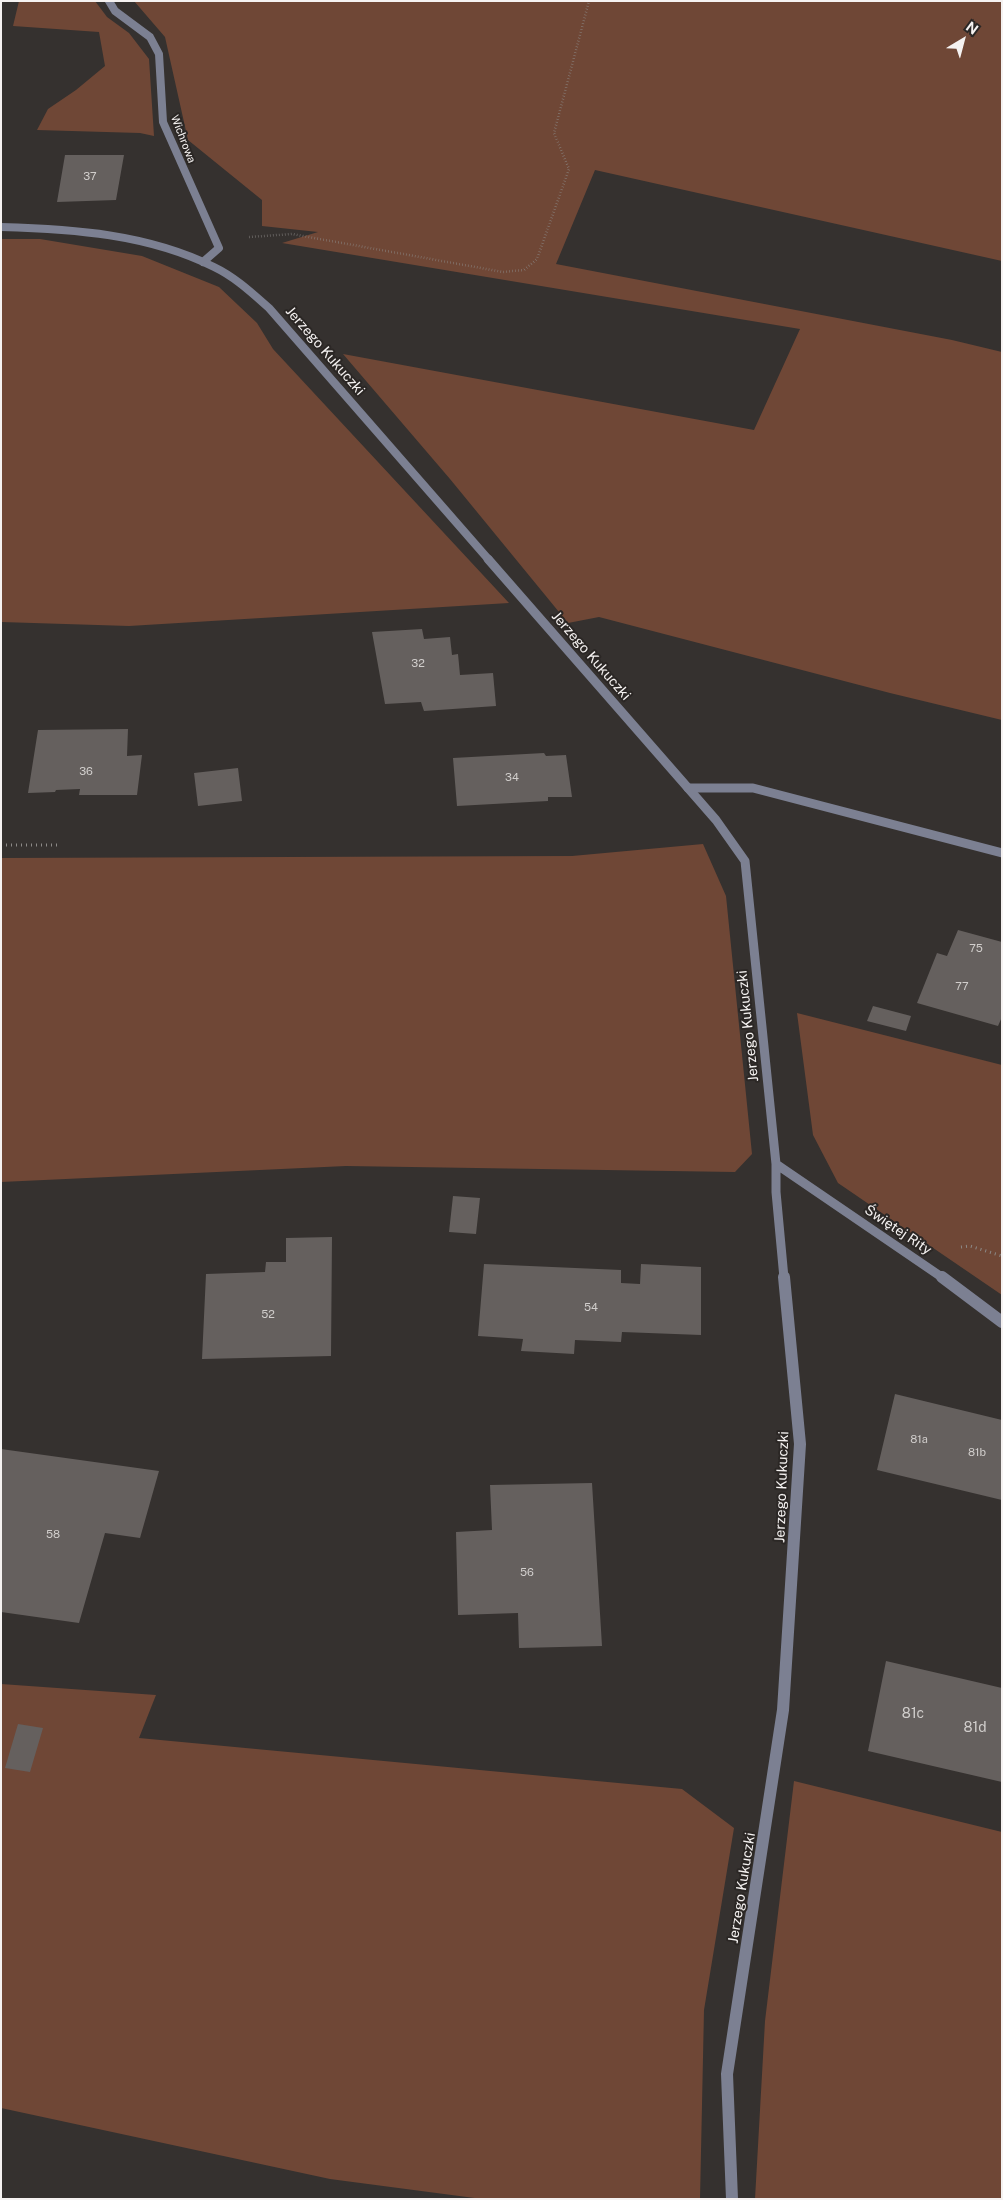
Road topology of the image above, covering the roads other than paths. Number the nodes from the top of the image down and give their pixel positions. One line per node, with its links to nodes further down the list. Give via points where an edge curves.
1 (109, 1): 3 (street, Wichrowa, via 115,11 150,37 159,54 163,122 219,248)
2 (1, 227): 3 (street, Jerzego Kukuczki, via 87,232 146,242)
3 (203, 262): 4 (street, Jerzego Kukuczki, via 240,282 269,308)
4 (688, 788): 5 (street, via 753,788); 6 (street, Jerzego Kukuczki, via 716,820 745,862)
5 (1002, 853)
6 (776, 1164): 7 (street, Świętej Rity); 8 (street, Jerzego Kukuczki, via 800,1444 783,1710 727,2074)
7 (1002, 1322)
8 (732, 2199)

